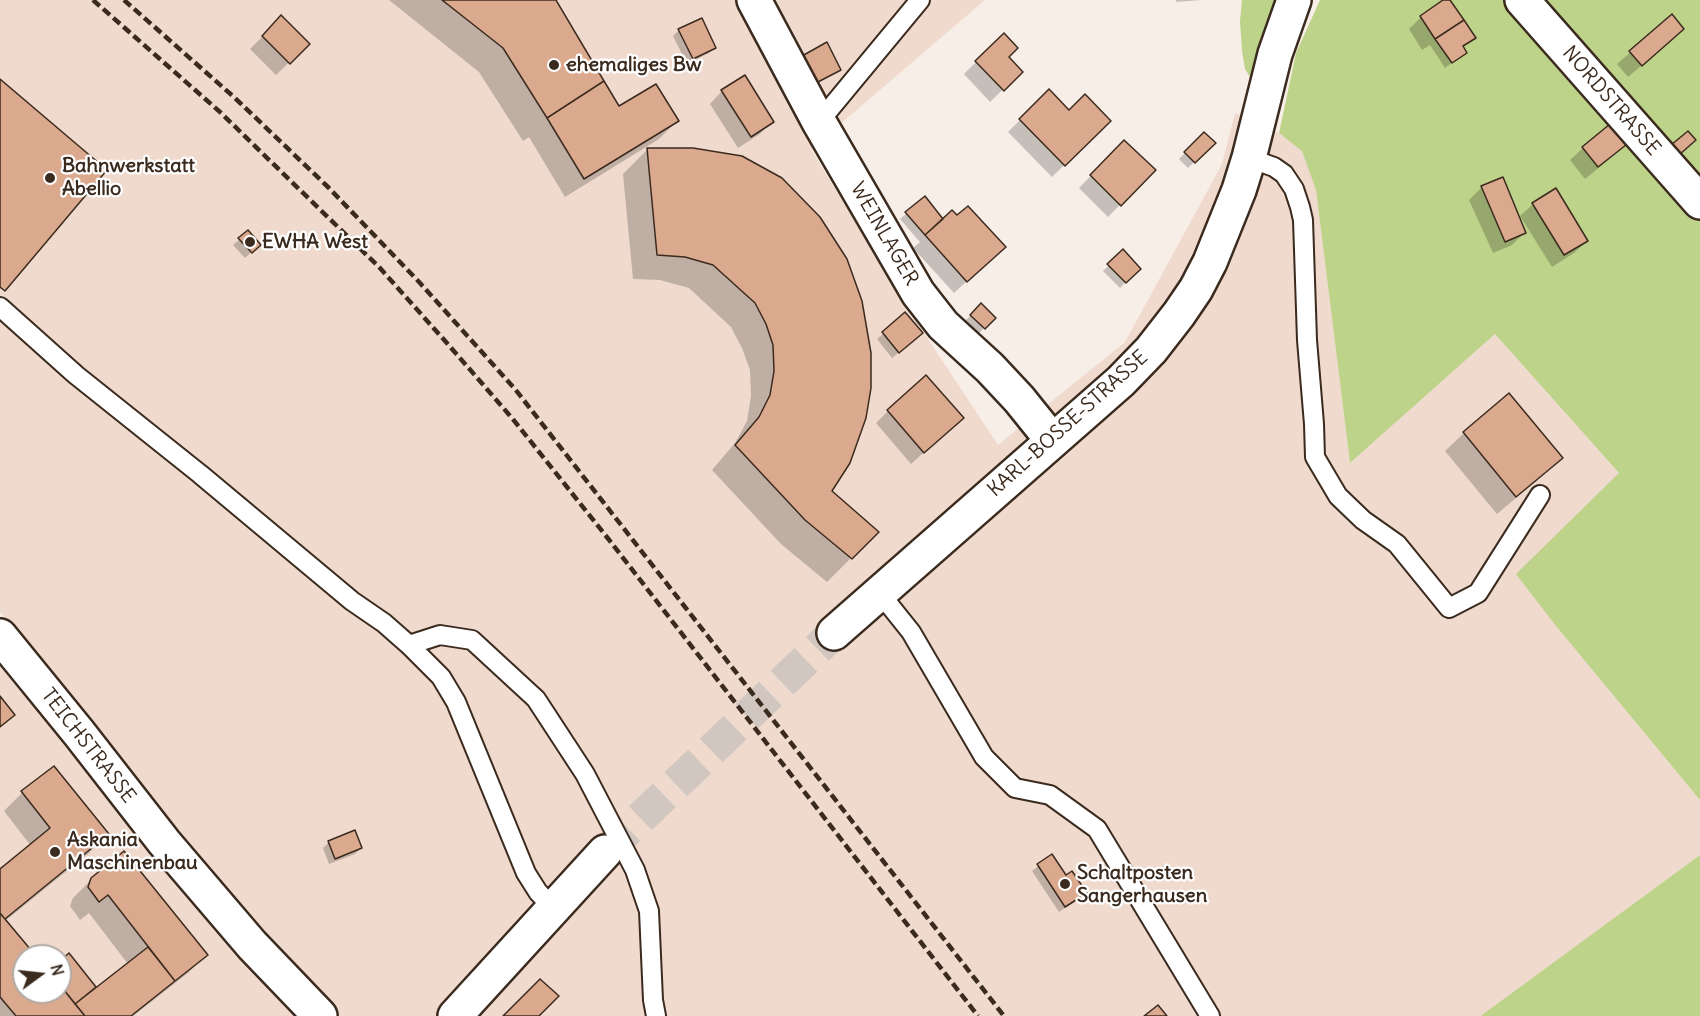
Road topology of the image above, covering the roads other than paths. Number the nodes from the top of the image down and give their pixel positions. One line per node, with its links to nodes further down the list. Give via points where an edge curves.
1 (754, 0): 5 (street, WEINLAGER)
2 (920, 0): 5 (lane)
3 (1294, 0): 6 (street, KARL-BOSSE-STRASSE, via 1275,54)
4 (1522, 0): 7 (street, NORDSTRASSE)
5 (819, 122): 9 (street, WEINLAGER, via 926,304 1019,399)
6 (1249, 158): 9 (street, KARL-BOSSE-STRASSE, via 1216,248 1179,314 1140,362); 10 (lane, via 1284,174 1300,207 1315,457 1338,496 1397,544 1449,608 1478,593)
7 (1700, 202)
8 (0, 307): 14 (lane, via 76,375)
9 (1052, 440): 11 (street, KARL-BOSSE-STRASSE)
10 (1540, 495)
11 (879, 592): 12 (street, KARL-BOSSE-STRASSE); 20 (lane, via 911,632 984,757 1015,788 1050,795 1097,829)
12 (834, 633)
13 (0, 636): 17 (street, TEICHSTRASSE, via 164,842 252,945)
14 (410, 645): 16 (lane, via 441,676 456,702 526,873); 19 (lane, via 440,635 472,640 536,699 585,774 635,870 649,911)
15 (605, 852): 16 (street)
16 (554, 909): 18 (street)
17 (320, 1016)
18 (455, 1016)
19 (656, 1016)
20 (1210, 1016)

